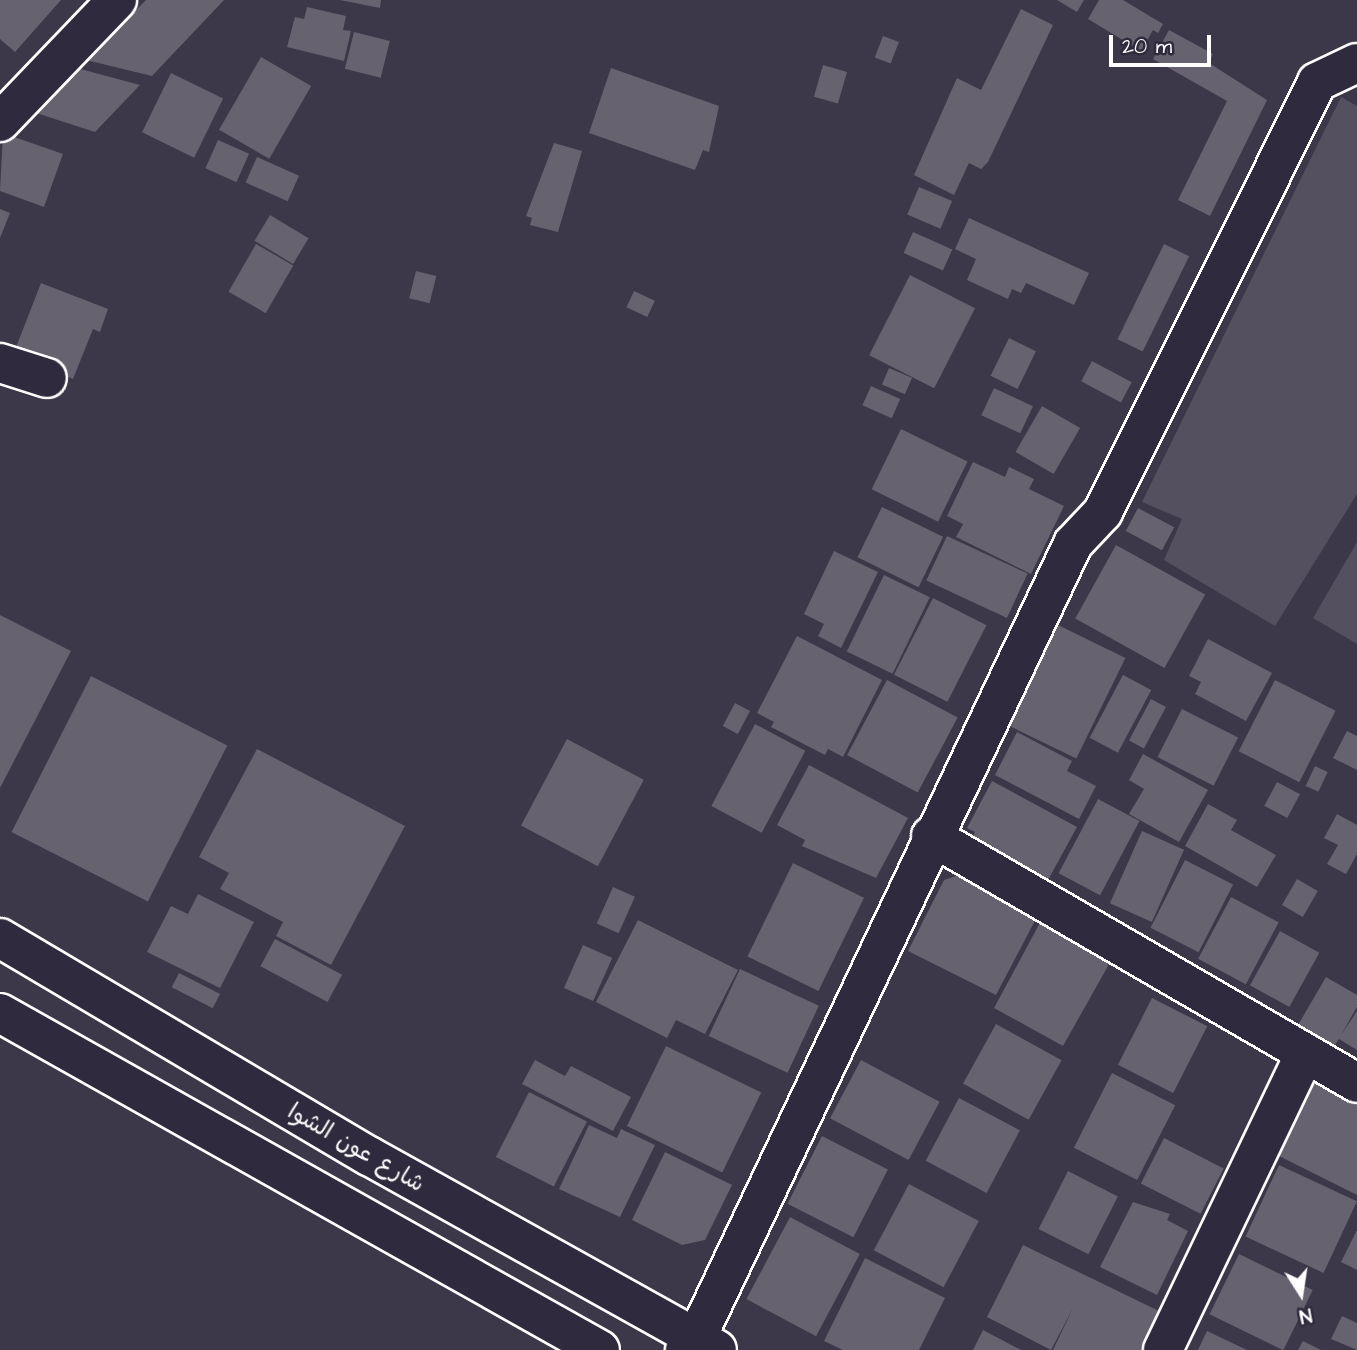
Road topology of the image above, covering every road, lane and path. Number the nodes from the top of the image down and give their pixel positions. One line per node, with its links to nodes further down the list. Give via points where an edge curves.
1 (117, 0): 3 (street)
2 (1357, 63): 6 (street, via 1317,82 1103,512 1073,544)
3 (0, 122)
4 (0, 363): 5 (street)
5 (47, 378)
6 (931, 836): 9 (street); 11 (street)
7 (0, 938): 11 (street, شارع عون الشوا)
8 (0, 1013): 12 (street)
9 (1304, 1053): 10 (street); 13 (street)
10 (1357, 1083)
11 (699, 1346)
12 (600, 1350)
13 (1163, 1350)

